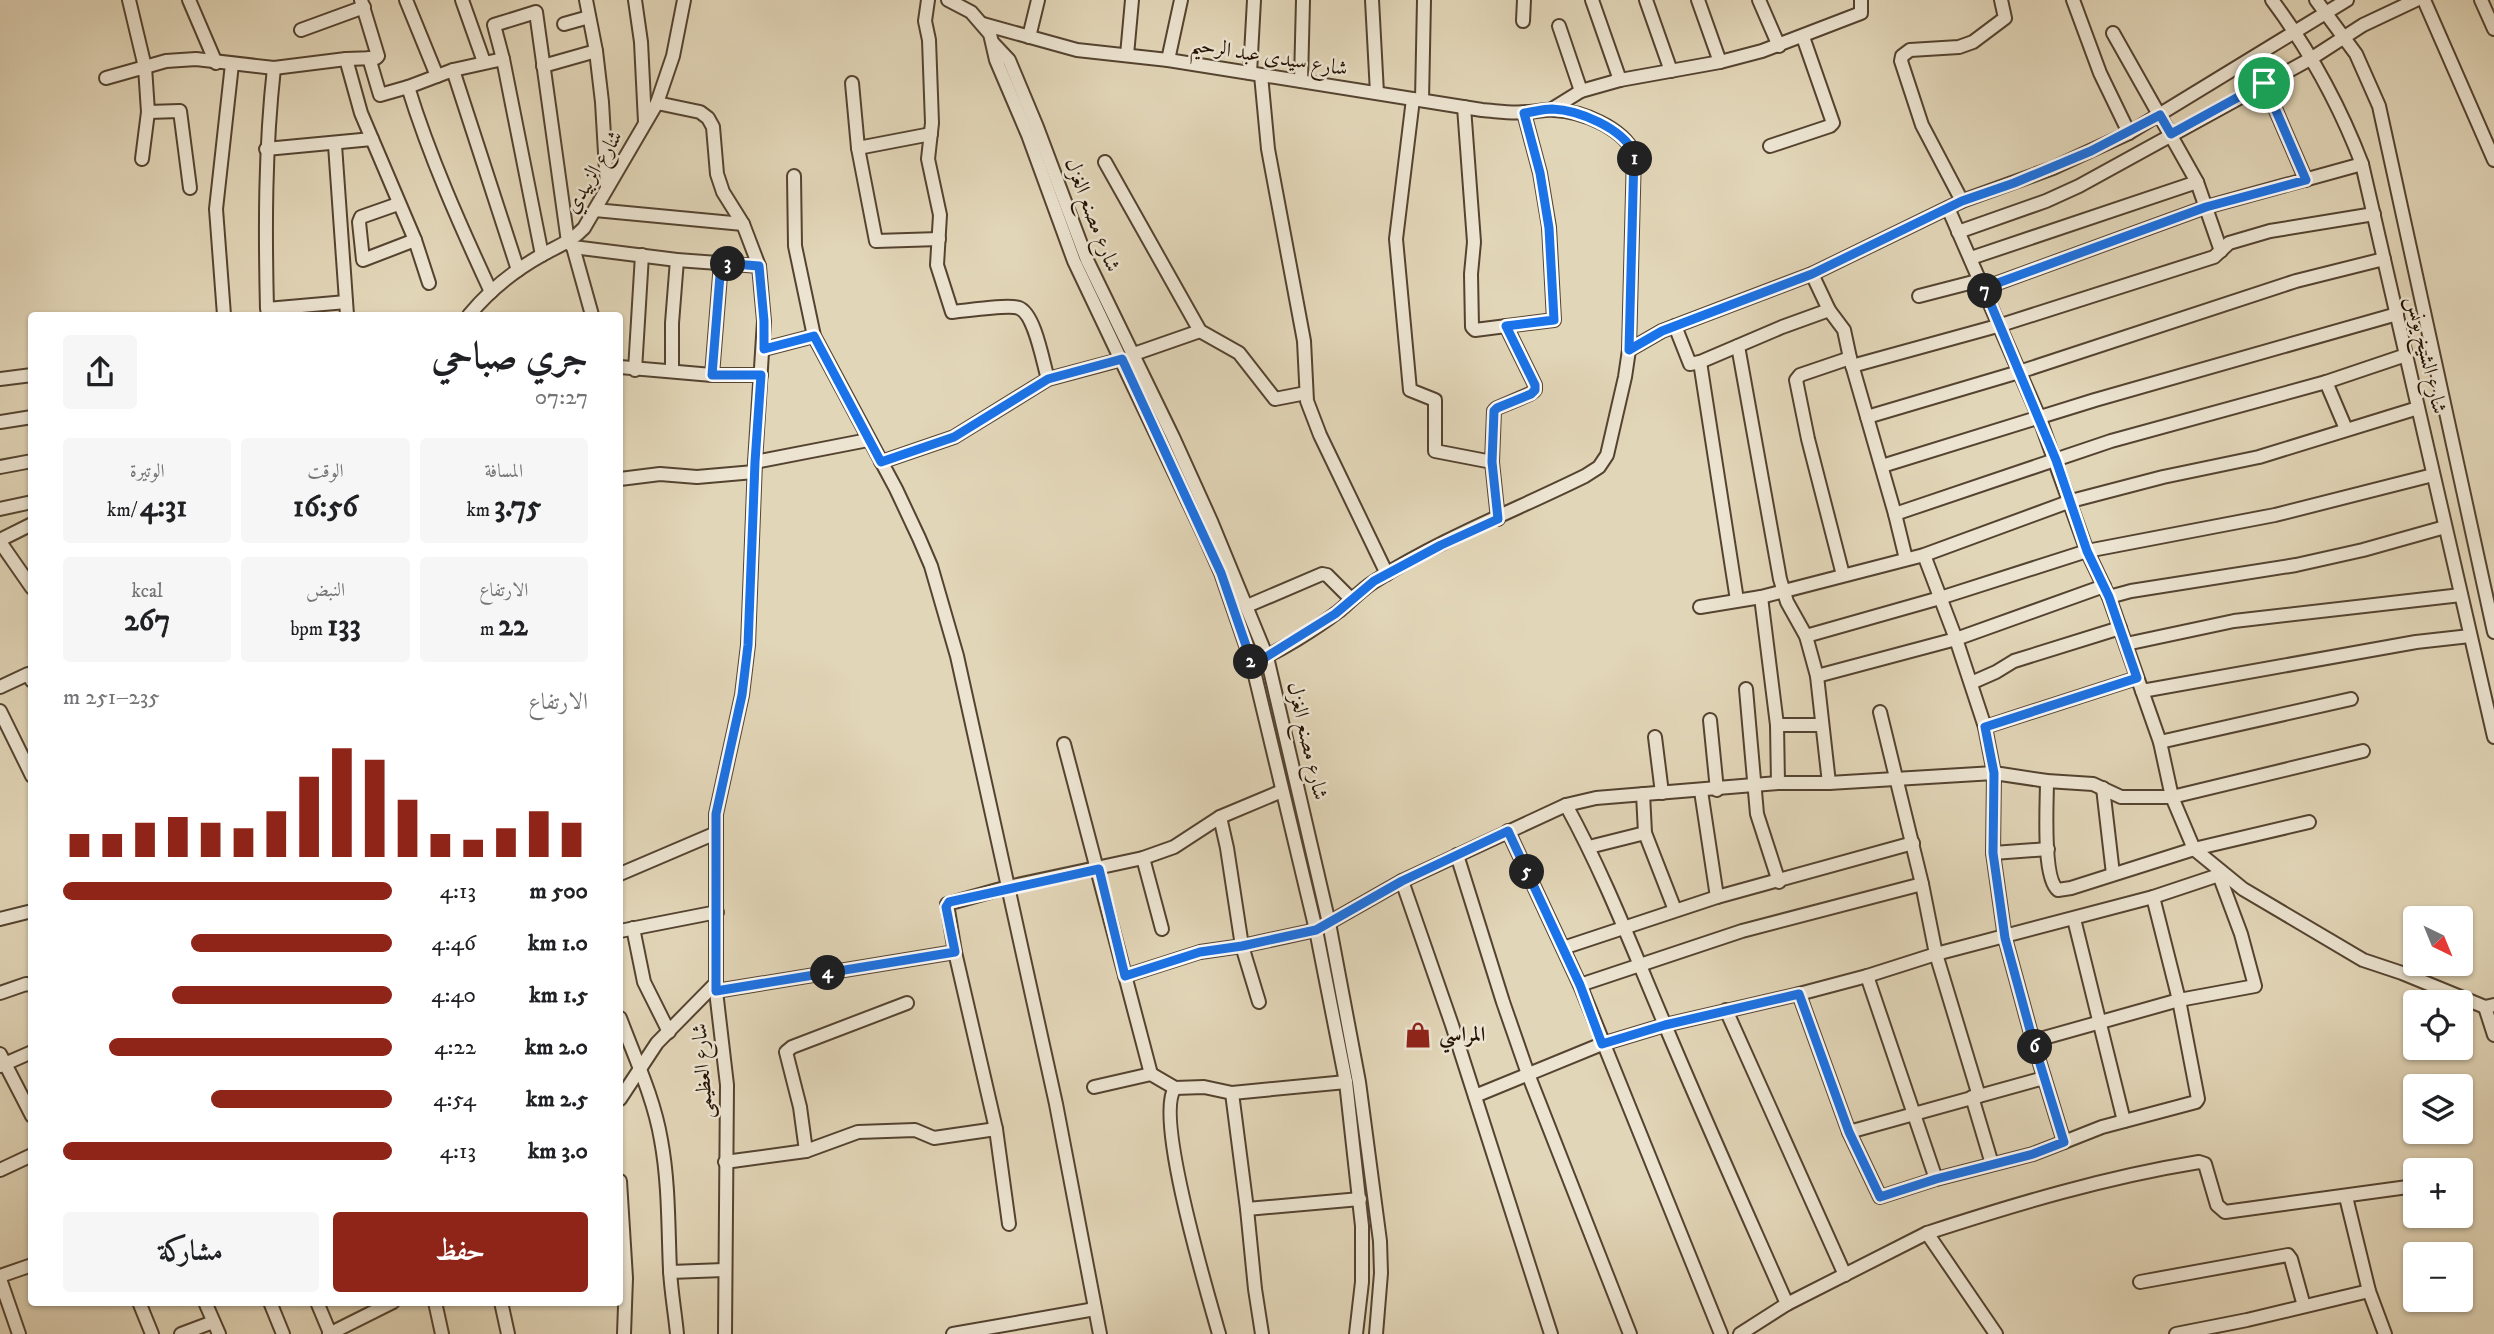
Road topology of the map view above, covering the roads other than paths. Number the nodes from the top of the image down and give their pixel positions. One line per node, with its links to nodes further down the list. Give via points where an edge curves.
1 (129, 0): 58 (street)
2 (189, 0): 55 (street)
3 (406, 0): 63 (street)
4 (462, 0): 53 (street)
5 (586, 0): 33 (street)
6 (635, 0): 79 (street)
7 (684, 0): 73 (street, شارع الزبيدي, via 673,56)
8 (928, 0): 81 (street, via 925,21)
9 (948, 0): 36 (street, شارع مصنع الغزل)
10 (1038, 0): 43 (street)
11 (1132, 0): 47 (street)
12 (1181, 0): 52 (street)
13 (1254, 0): 62 (street)
14 (1303, 0): 66 (street)
15 (1372, 0): 71 (street)
16 (1424, 0): 72 (street)
17 (1524, 0): 34 (street)
18 (1592, 0): 65 (street)
19 (1646, 0): 61 (street)
20 (1698, 0): 54 (street)
21 (1759, 0): 45 (street)
22 (1861, 0): 44 (street, via 1861,13)
23 (2001, 0): 97 (street, via 2005,18 1973,42 1910,50 1901,61 1922,125)
24 (2073, 0): 80 (street)
25 (2272, 0): 40 (street, شارع الشيخ يونس)
26 (2316, 0): 32 (street, شارع الشيخ يونس)
27 (2347, 0): 32 (street)
28 (2416, 0): 42 (street)
29 (2424, 0): 89 (street)
30 (2481, 0): 38 (street)
31 (362, 4): 39 (street); 48 (street, via 378,55)
32 (2326, 12): 40 (street); 42 (street, شارع الشيخ يونس)
33 (589, 17): 35 (street); 46 (street)
34 (1522, 21)
35 (564, 24)
36 (983, 24): 43 (street, شارع سيدى عبد الرحيم); 138 (street, شارع مصنع الغزل, via 1009,60)
37 (1559, 26): 70 (street)
38 (2494, 29)
39 (301, 30)
40 (2295, 32): 49 (street, شارع الشيخ يونس); 78 (street)
41 (2113, 33): 78 (street)
42 (2345, 36): 49 (street); 191 (street, شارع الشيخ يونس, via 2369,79 2386,133)
43 (1029, 37): 47 (street, شارع سيدى عبد الرحيم, via 1077,50)
44 (1803, 37): 45 (street); 85 (street, via 1833,123)
45 (1779, 46): 54 (street)
46 (596, 51): 57 (street); 96 (street)
47 (1127, 55): 52 (street, شارع سيدى عبد الرحيم)
48 (369, 58): 50 (street); 69 (street, via 380,95)
49 (2312, 58): 68 (street); 91 (street, شارع الشيخ يونس)
50 (346, 59): 59 (street); 83 (street)
51 (503, 59): 53 (street); 57 (street, via 494,24 536,12); 109 (street)
52 (1168, 60): 62 (street, شارع سيدى عبد الرحيم)
53 (484, 62): 60 (street)
54 (1720, 62): 61 (street)
55 (216, 63): 56 (street); 58 (street, via 181,60)
56 (232, 64): 59 (street); 124 (street, via 216,209)
57 (543, 66): 107 (street)
58 (145, 67): 64 (street); 76 (street)
59 (274, 68): 87 (street)
60 (453, 70): 63 (street); 116 (street)
61 (1671, 71): 65 (street)
62 (1256, 74): 66 (street, شارع سيدى عبد الرحيم); 151 (street, via 1304,341)
63 (437, 76): 69 (street)
64 (106, 78)
65 (1620, 80): 70 (street)
66 (1301, 81): 71 (street, شارع سيدى عبد الرحيم)
67 (852, 83): 86 (street)
68 (2264, 83): 82 (street); 93 (street)
69 (408, 88): 120 (street, via 422,132)
70 (1581, 91): 75 (street)
71 (1377, 93): 72 (street, شارع سيدى عبد الرحيم)
72 (1417, 100): 74 (street, شارع سيدى عبد الرحيم); 162 (street, via 1396,239 1410,390 1435,400 1436,452)
73 (657, 103): 79 (street, شارع الزبيدي); 103 (street, شارع العظيمى, via 701,112 708,118 713,127 717,174)
74 (1464, 107): 77 (street, شارع سيدى عبد الرحيم); 130 (street, via 1474,242 1472,327 1475,331)
75 (1552, 109): 77 (street, شارع سيدى عبد الرحيم); 136 (street, via 1572,112 1608,128 1624,138 1634,153)
76 (148, 111): 88 (street); 95 (street, via 181,113)
77 (1524, 113): 130 (street, via 1549,228 1554,320)
78 (2160, 115): 80 (street); 82 (street)
79 (645, 123): 96 (street, شارع الزبيدي)
80 (2129, 133): 97 (street, via 2053,168)
81 (932, 134): 86 (street); 105 (street, via 928,159 940,215)
82 (2171, 134): 94 (street); 104 (street, via 2078,187)
83 (372, 139): 84 (street); 98 (street)
84 (335, 145): 87 (street); 122 (street)
85 (1770, 146)
86 (858, 148): 105 (street, via 876,241)
87 (267, 149): 125 (street)
88 (142, 159)
89 (2494, 160)
90 (1105, 162): 132 (street)
91 (2362, 164): 93 (street); 102 (street, شارع الشيخ يونس)
92 (794, 176): 133 (street, via 795,246)
93 (2306, 180): 99 (street)
94 (2197, 182): 99 (street); 111 (street)
95 (190, 188)
96 (607, 189): 101 (street, شارع الزبيدي)
97 (1962, 201): 100 (street)
98 (398, 204): 106 (street); 106 (street, via 361,217 363,260)
99 (2206, 207): 108 (street); 119 (street)
100 (1948, 208): 104 (street); 117 (street)
101 (595, 210): 103 (street); 107 (street, شارع الزبيدي)
102 (2374, 214): 108 (street, via 2270,231 2229,243); 112 (street, شارع الشيخ يونس)
103 (743, 224): 115 (street, شارع العظيمى)
104 (1958, 232): 111 (street)
105 (939, 239): 149 (street, via 937,265 952,312 1012,307 1026,313)
106 (415, 240): 118 (street)
107 (571, 245): 109 (street, شارع الزبيدي); 110 (street); 127 (street)
108 (2221, 251): 129 (street)
109 (542, 255): 116 (street, شارع الزبيدي)
110 (642, 255): 113 (street); 142 (street)
111 (1970, 258): 119 (street)
112 (2384, 259): 128 (street, شارع الشيخ يونس); 144 (street, via 2296,281)
113 (677, 260): 114 (street); 143 (street)
114 (721, 263): 115 (street); 145 (street)
115 (759, 266): 135 (street, شارع العظيمى)
116 (518, 270): 120 (street, شارع الزبيدي)
117 (1812, 274): 123 (street); 131 (street)
118 (429, 283)
119 (1982, 284): 121 (street); 129 (street)
120 (491, 292): 126 (street, شارع الزبيدي)
121 (1919, 296)
122 (346, 309): 125 (street)
123 (1829, 310): 134 (street); 140 (street, via 1844,331)
124 (224, 312)
125 (268, 312)
126 (474, 312)
127 (591, 312)
128 (2397, 314): 137 (street, شارع الشيخ يونس); 154 (street)
129 (2001, 325): 140 (street); 144 (street)
130 (1506, 326): 162 (street, via 1535,390 1495,409)
131 (1675, 327): 136 (street); 139 (street, via 1690,364)
132 (1200, 331): 138 (street); 151 (street, via 1239,353 1275,399)
133 (814, 336): 135 (street); 158 (street)
134 (1738, 346): 139 (street); 182 (street)
135 (764, 349): 146 (street, شارع العظيمى)
136 (1629, 350): 172 (street, via 1607,455 1599,467)
137 (2406, 355): 150 (street); 152 (street, شارع الشيخ يونس)
138 (1128, 357): 149 (street); 189 (street, شارع مصنع الغزل, via 1200,497); 200 (street, شارع مصنع الغزل, via 1221,573)
139 (1700, 362): 188 (street)
140 (1851, 362): 153 (street); 180 (street, via 1800,375 1796,380)
141 (623, 368): 142 (street)
142 (635, 370): 143 (street)
143 (672, 370): 145 (street)
144 (2019, 372): 153 (street); 154 (street)
145 (712, 375): 146 (street)
146 (761, 375): 165 (street, شارع العظيمى)
147 (28, 376): 148 (street)
148 (0, 379)
149 (1048, 379): 161 (street, via 954,437)
150 (2326, 382): 157 (street); 159 (street)
151 (1306, 393): 179 (street, via 1320,435)
152 (2418, 408): 157 (street); 166 (street, شارع الشيخ يونس)
153 (1867, 417): 163 (street)
154 (2039, 417): 159 (street); 163 (street)
155 (28, 418): 156 (street)
156 (0, 422)
157 (2346, 429): 168 (street, via 2259,457)
158 (868, 440): 161 (street); 165 (street)
159 (2056, 460): 168 (street); 171 (street)
160 (28, 462): 164 (street)
161 (881, 462): 254 (street, via 934,576 957,656)
162 (1492, 462): 172 (street)
163 (1881, 466): 171 (street)
164 (0, 467)
165 (754, 467): 167 (street, via 697,477 660,474); 238 (street, شارع العظيمى, via 748,645)
166 (2433, 475): 174 (street, شارع الشيخ يونس); 176 (street, via 2275,515)
167 (623, 479)
168 (2071, 501): 176 (street); 177 (street)
169 (28, 503): 170 (street)
170 (0, 509)
171 (1895, 514): 178 (street)
172 (1498, 519): 179 (street)
173 (28, 526): 175 (street)
174 (2445, 527): 183 (street, via 2296,565); 184 (street, شارع الشيخ يونس)
175 (0, 541): 181 (street)
176 (2087, 551): 183 (street); 186 (street)
177 (1924, 555): 178 (street); 186 (street)
178 (1906, 559): 180 (street)
179 (1387, 574): 187 (street)
180 (1843, 575): 182 (street)
181 (28, 582)
182 (1783, 589): 185 (street); 195 (street)
183 (2106, 592): 193 (street); 197 (street)
184 (2461, 594): 192 (street, شارع الشيخ يونس); 198 (street, via 2234,621)
185 (1761, 597): 188 (street); 212 (street)
186 (1940, 598): 195 (street); 197 (street)
187 (1352, 599): 189 (street, via 1322,574); 199 (street)
188 (1737, 600): 190 (street)
189 (1247, 606): 199 (street, شارع مصنع الغزل)
190 (1700, 607)
191 (2490, 611): 192 (street); 194 (street, شارع الشيخ يونس)
192 (2466, 616): 196 (street, شارع الشيخ يونس)
193 (2120, 628): 198 (street); 204 (street, via 2014,662)
194 (2494, 632)
195 (1806, 636): 202 (street)
196 (2470, 636): 207 (street); 216 (street, شارع الشيخ يونس)
197 (1956, 639): 202 (street); 204 (street)
198 (2126, 644): 203 (street)
199 (1266, 657): 200 (street); 262 (street, شارع مصنع الغزل)
200 (1252, 663): 229 (street, شارع مصنع الغزل)
201 (28, 674): 205 (street)
202 (1817, 676): 213 (street)
203 (2137, 678): 207 (street); 214 (street)
204 (1971, 683): 214 (street)
205 (0, 687)
206 (1746, 689): 226 (street)
207 (2142, 691): 217 (street)
208 (2351, 699): 217 (street)
209 (0, 711): 220 (street)
210 (1880, 712): 222 (street)
211 (1710, 720): 228 (street)
212 (1777, 725): 213 (street); 224 (street)
213 (1821, 725): 225 (street)
214 (1985, 727): 221 (street)
215 (1655, 737): 231 (street)
216 (2494, 737)
217 (2160, 742): 233 (street)
218 (1064, 744): 247 (street)
219 (2363, 751): 233 (street)
220 (28, 768)
221 (1994, 773): 222 (street); 223 (street); 244 (street)
222 (1896, 779): 225 (street); 240 (street)
223 (2047, 781): 227 (street); 242 (street)
224 (1778, 783): 225 (street); 226 (street)
225 (1829, 783)
226 (1753, 786): 228 (street); 252 (street, via 1760,828)
227 (2103, 788): 233 (street, via 2121,797); 249 (street)
228 (1717, 790): 230 (street)
229 (1282, 791): 235 (street); 266 (street, شارع مصنع الغزل)
230 (1701, 791): 231 (street); 255 (street)
231 (1662, 793): 232 (street)
232 (1643, 794): 234 (street); 239 (street)
233 (2172, 797): 243 (street)
234 (1566, 805): 237 (street); 241 (street)
235 (1220, 817): 246 (street, via 1174,847); 268 (street)
236 (2309, 822): 243 (street)
237 (1508, 831): 245 (street); 269 (street)
238 (716, 833): 248 (street); 259 (street, شارع العظيمى)
239 (1645, 833): 241 (street); 257 (street)
240 (1913, 843): 252 (street); 253 (street)
241 (1589, 848): 263 (street)
242 (2048, 849): 244 (street); 249 (street, via 2052,886 2058,890)
243 (2194, 849): 249 (street); 250 (street)
244 (1993, 853): 267 (street)
245 (1457, 855): 251 (street); 296 (street)
246 (1143, 858): 247 (street); 265 (street)
247 (1099, 869): 254 (street); 273 (street)
248 (623, 873)
249 (2113, 874)
250 (2220, 875): 256 (street); 280 (street, via 2255,986); 283 (street, via 2363,960)
251 (1402, 881): 262 (street); 303 (street)
252 (1779, 882): 255 (street)
253 (1922, 884): 271 (street); 272 (street, via 1742,931)
254 (1008, 887): 270 (street, via 947,904); 340 (street, via 1059,1117)
255 (1717, 897): 257 (street)
256 (2153, 897): 261 (street); 280 (street)
257 (1675, 910): 263 (street)
258 (28, 912): 260 (street)
259 (717, 912): 264 (street); 277 (street, شارع العظيمى)
260 (0, 919)
261 (2074, 919): 267 (street); 285 (street)
262 (1329, 923): 266 (street); 359 (street, شارع مصنع الغزل, via 1359,1082 1378,1230 1381,1273)
263 (1625, 927): 269 (street); 272 (street)
264 (626, 929): 288 (street, via 644,982)
265 (1162, 929)
266 (1316, 930): 268 (street); 298 (street, شارع مصنع الغزل)
267 (2005, 938): 271 (street); 290 (street)
268 (1242, 946): 273 (street, via 1200,952); 281 (street)
269 (1563, 948): 276 (street)
270 (955, 952): 277 (street); 308 (street)
271 (1936, 954): 274 (street); 304 (street)
272 (1640, 964): 276 (street); 286 (street)
273 (1125, 976): 295 (street)
274 (1867, 976): 279 (street); 306 (street)
275 (28, 984): 278 (street)
276 (1580, 985): 291 (street)
277 (716, 987): 288 (street); 313 (street, شارع العظيمى, via 727,1085)
278 (0, 993)
279 (1799, 994): 284 (street); 309 (street)
280 (2179, 1000): 285 (street); 307 (street, via 2198,1099)
281 (1259, 1002)
282 (908, 1003): 311 (street, via 788,1049)
283 (2490, 1006): 289 (street)
284 (1726, 1010): 286 (street); 327 (street)
285 (2098, 1021): 290 (street); 307 (street)
286 (1665, 1025): 291 (street); 331 (street)
287 (623, 1026): 294 (street)
288 (669, 1032): 294 (street)
289 (2494, 1035)
290 (2033, 1041): 297 (street)
291 (1602, 1044): 296 (street); 362 (street)
292 (28, 1053): 293 (street)
293 (2, 1062): 305 (street)
294 (638, 1069): 302 (street); 326 (street, via 651,1098 661,1141)
295 (1151, 1074): 299 (street); 300 (street)
296 (1528, 1074): 303 (street); 361 (street)
297 (2044, 1077): 304 (street); 310 (street)
298 (1346, 1082): 301 (street); 319 (street, شارع مصنع الغزل)
299 (1094, 1087)
300 (1175, 1088): 301 (street, via 1204,1087); 356 (street, via 1170,1097 1183,1204)
301 (1232, 1093): 320 (street)
302 (623, 1094)
303 (1475, 1097): 360 (street)
304 (1975, 1097): 306 (street); 314 (street)
305 (28, 1109)
306 (1913, 1113): 309 (street); 316 (street)
307 (2124, 1121): 310 (street)
308 (996, 1129): 311 (street, via 934,1138 915,1130 858,1132); 321 (street)
309 (1849, 1132): 316 (street, via 1880,1197)
310 (2064, 1142): 314 (street)
311 (806, 1151): 313 (street)
312 (28, 1157): 315 (street)
313 (725, 1161): 325 (street, شارع العظيمى)
314 (1992, 1164): 316 (street)
315 (0, 1170)
316 (1936, 1179)
317 (2403, 1188): 318 (street)
318 (2346, 1197): 322 (street, via 2225,1212 2217,1205 2205,1164 2199,1162 2025,1202); 330 (street)
319 (1360, 1199): 320 (street); 358 (street, شارع مصنع الغزل, via 1363,1254)
320 (1247, 1209): 357 (street)
321 (1009, 1224)
322 (1927, 1233): 327 (street); 364 (street)
323 (623, 1239): 351 (street)
324 (28, 1266): 328 (street)
325 (724, 1269): 326 (street); 353 (street, شارع العظيمى)
326 (670, 1272): 352 (street)
327 (1846, 1275): 331 (street)
328 (0, 1277): 343 (street)
329 (2140, 1282): 339 (street, via 2288,1255)
330 (2369, 1291): 339 (street); 366 (street)
331 (1787, 1304): 363 (street)
332 (141, 1306): 344 (street)
333 (207, 1306): 341 (street)
334 (272, 1306): 347 (street)
335 (318, 1306): 348 (street)
336 (375, 1306): 342 (street)
337 (436, 1306): 349 (street)
338 (502, 1306): 350 (street)
339 (2304, 1306): 365 (street)
340 (1095, 1310): 354 (street); 355 (street)
341 (213, 1322): 345 (street); 346 (street)
342 (352, 1329): 348 (street)
343 (19, 1334)
344 (152, 1334)
345 (181, 1334)
346 (219, 1334)
347 (283, 1334)
348 (329, 1334)
349 (442, 1334)
350 (508, 1334)
351 (624, 1334)
352 (677, 1334)
353 (725, 1334)
354 (953, 1334)
355 (1100, 1334)
356 (1219, 1334)
357 (1262, 1334)
358 (1356, 1334)
359 (1376, 1334)
360 (1551, 1334)
361 (1630, 1334)
362 (1721, 1334)
363 (1740, 1334)
364 (1996, 1334)
365 (2176, 1334)
366 (2385, 1334)

